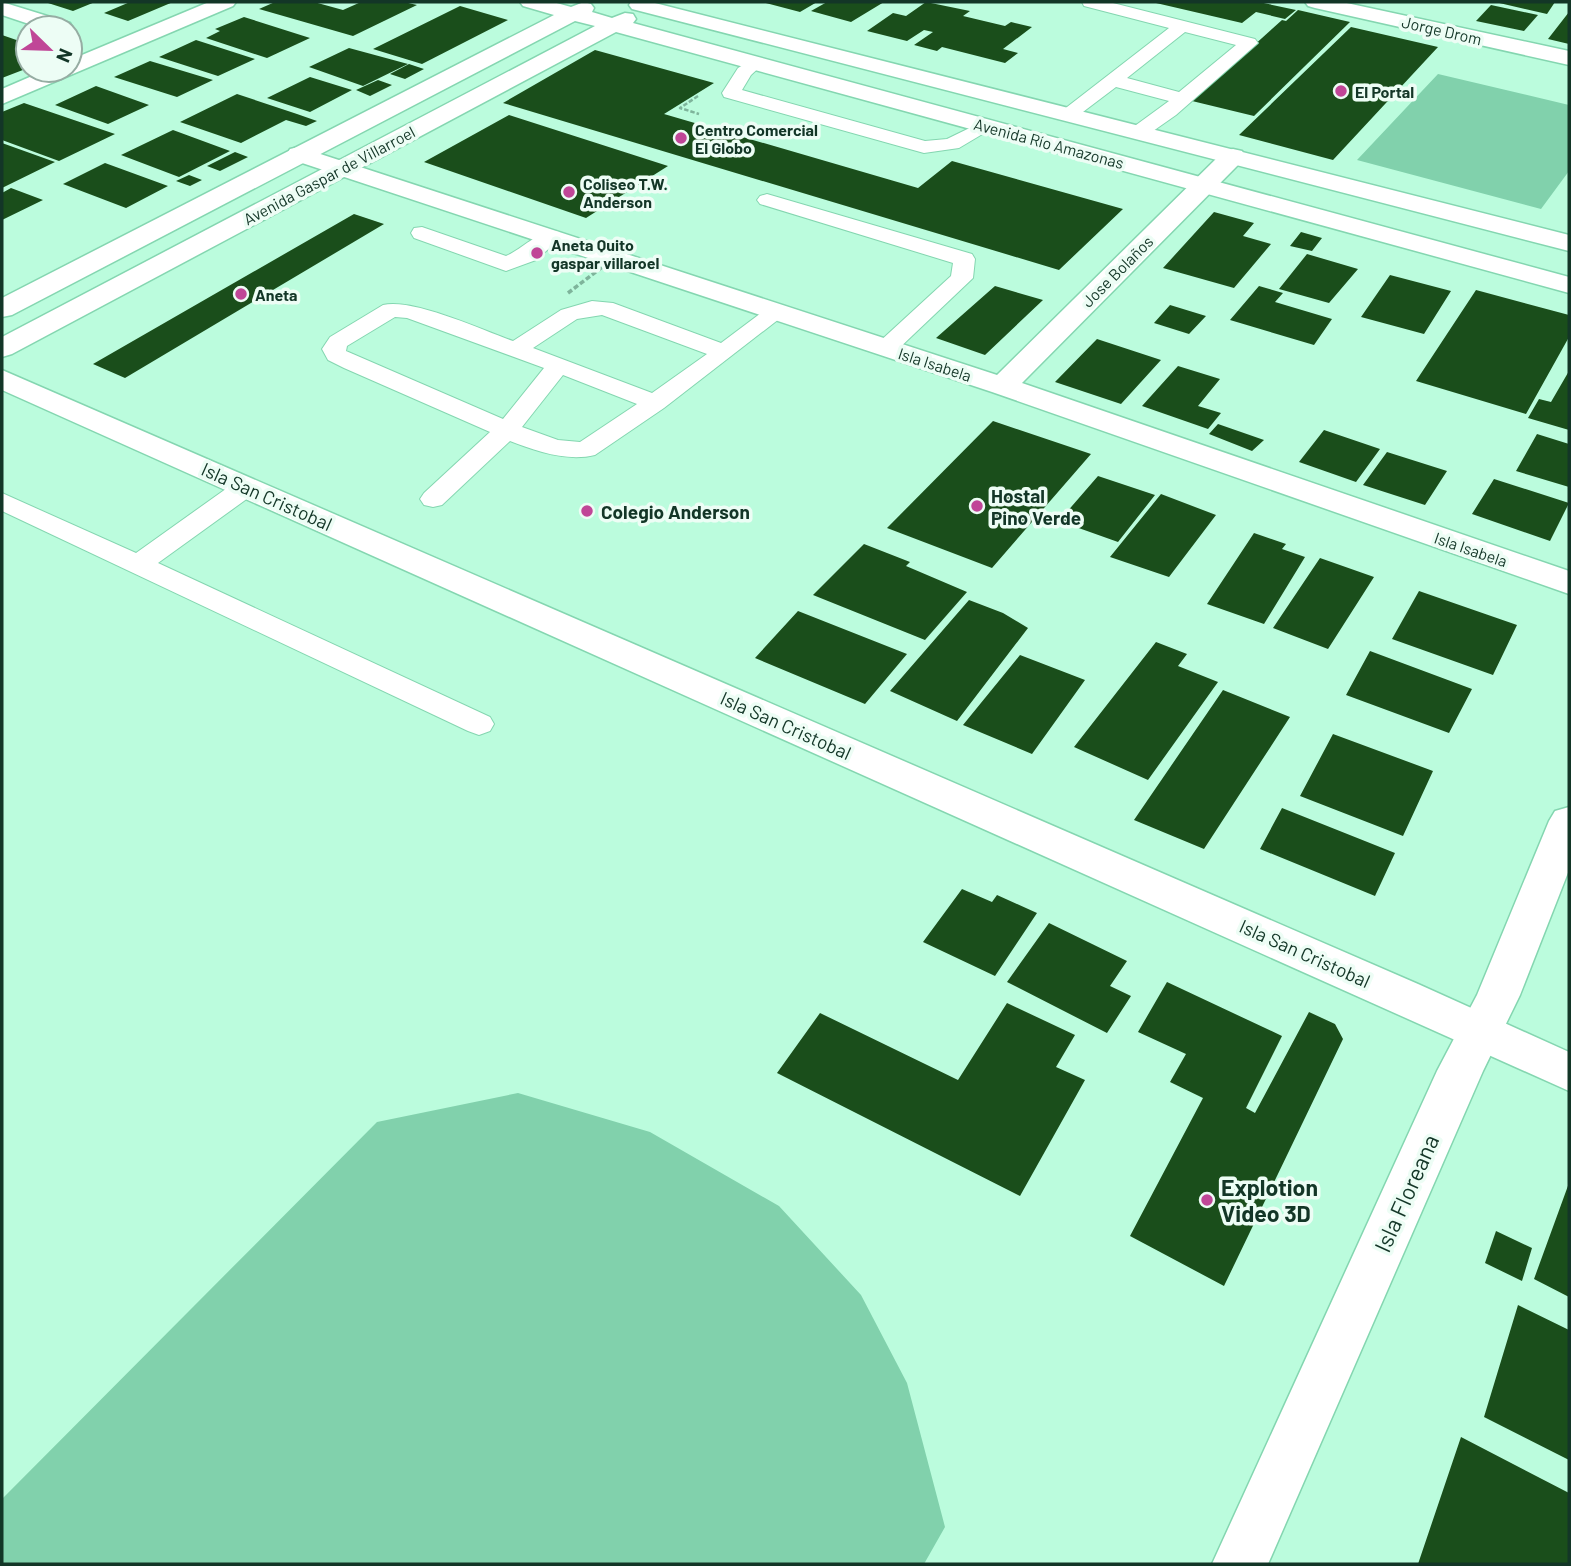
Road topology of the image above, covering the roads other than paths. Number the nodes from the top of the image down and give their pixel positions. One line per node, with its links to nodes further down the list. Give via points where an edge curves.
1 (226, 2): 13 (street)
2 (530, 2): 9 (street, Avenida Río Amazonas)
3 (597, 2): 9 (street, Avenida Gaspar de Villarroel)
4 (1090, 2): 11 (lane)
5 (1315, 2): 14 (street, Jorge Drom)
6 (643, 4): 10 (street, Avenida Gaspar de Villarroel); 21 (street, Avenida Río Amazonas)
7 (2, 8): 8 (street)
8 (20, 14)
9 (573, 14): 10 (street, Avenida Río Amazonas); 24 (street, Avenida Gaspar de Villarroel)
10 (614, 25): 16 (street, Avenida Río Amazonas); 26 (street, Avenida Gaspar de Villarroel)
11 (1182, 25): 17 (lane); 20 (lane, via 1248,43)
12 (84, 35): 13 (street)
13 (120, 47): 15 (street)
14 (1569, 58)
15 (84, 62)
16 (755, 63): 22 (street, Avenida Río Amazonas); 22 (lane, via 730,93 924,147 952,144)
17 (1113, 80): 20 (lane); 21 (lane)
18 (33, 84): 19 (street)
19 (2, 97)
20 (1182, 99): 23 (lane)
21 (1068, 114): 23 (street, Avenida Río Amazonas)
22 (986, 127): 27 (street, Avenida Río Amazonas)
23 (1139, 132): 25 (street, Avenida Río Amazonas)
24 (299, 154): 26 (street, Isla Isabela); 33 (street, Avenida Gaspar de Villarroel)
25 (1233, 156): 27 (street, Jose Bolaños); 31 (street, Avenida Río Amazonas)
26 (342, 168): 30 (street, Isla Isabela); 35 (street, Avenida Gaspar de Villarroel)
27 (1202, 184): 32 (street, Avenida Río Amazonas); 41 (street, Jose Bolaños)
28 (767, 200): 36 (lane, via 964,259 962,278)
29 (422, 233): 30 (lane, via 506,264 528,255)
30 (551, 237): 34 (street, Isla Isabela)
31 (1569, 243)
32 (1569, 285)
33 (2, 309)
34 (777, 312): 36 (street, Isla Isabela); 38 (lane)
35 (2, 348)
36 (886, 348): 41 (street, Isla Isabela)
37 (516, 349): 38 (lane, via 562,317 593,307); 39 (lane); 43 (lane, via 400,310 391,310 338,342 334,349 336,355 366,370)
38 (724, 352): 42 (lane)
39 (559, 365): 42 (lane); 43 (lane)
40 (2, 379): 44 (street, Isla San Cristobal)
41 (1002, 386): 48 (street, Isla Isabela)
42 (656, 403): 43 (lane, via 586,450 549,446)
43 (508, 429): 45 (lane)
44 (246, 487): 47 (lane); 51 (street, Isla San Cristobal)
45 (433, 499)
46 (2, 501): 47 (lane)
47 (138, 564): 49 (lane)
48 (1569, 583)
49 (479, 724)
50 (1569, 821): 51 (street, Isla Floreana)
51 (1481, 1031): 52 (street, Isla San Cristobal); 53 (street, Isla Floreana)
52 (1569, 1072)
53 (1240, 1564)

